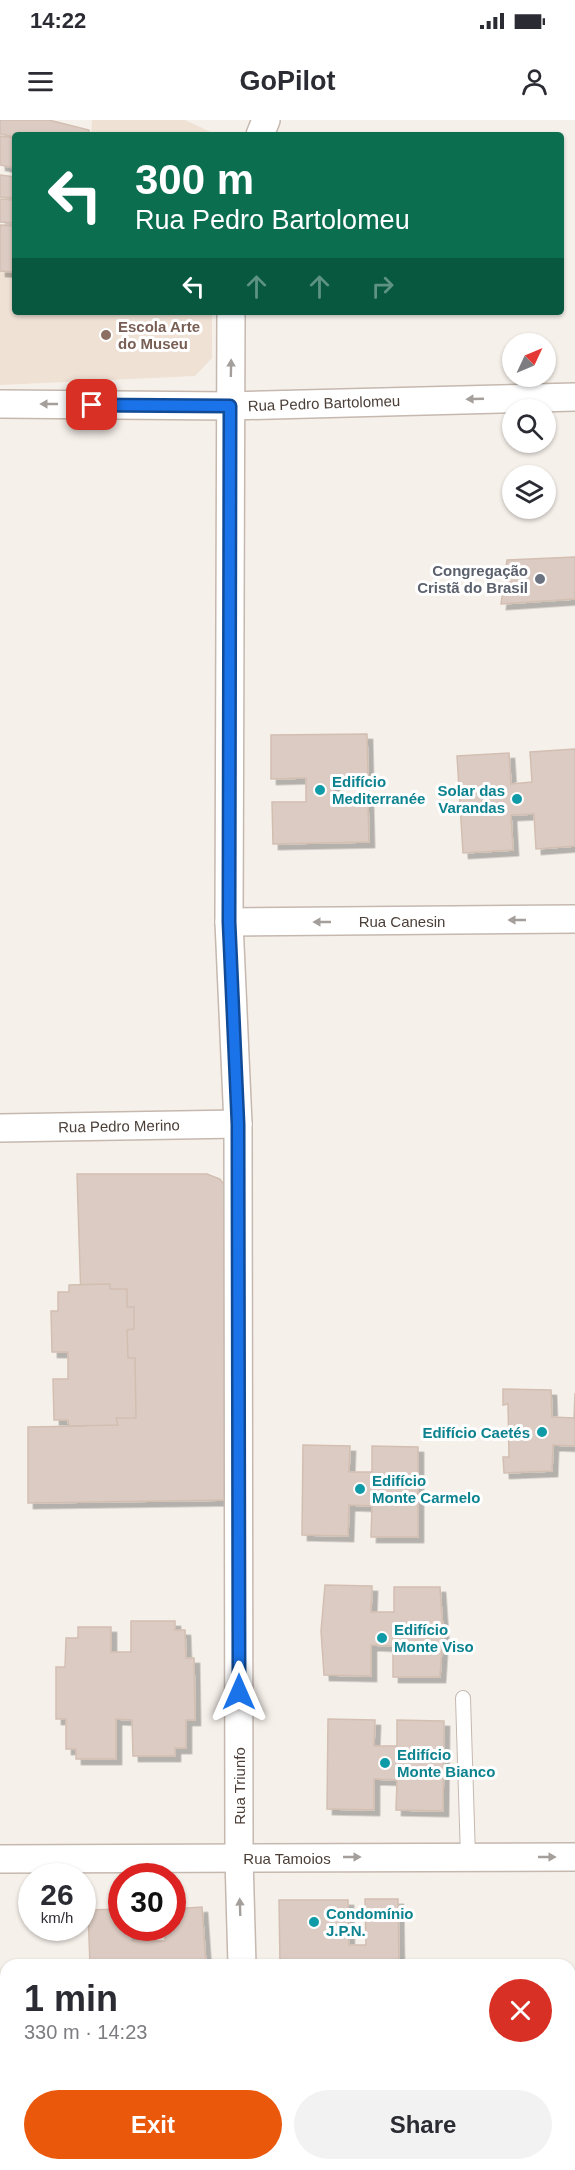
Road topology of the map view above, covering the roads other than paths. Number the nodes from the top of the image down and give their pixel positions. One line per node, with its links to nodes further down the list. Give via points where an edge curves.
1 (231, 315): 4 (street, Rua Triunfo, one-way to 1)
2 (575, 396): 4 (street, Rua Pedro Bartolomeu, one-way to 4)
3 (0, 404): 4 (street, Rua Pedro Bartolomeu, one-way to 3)
4 (230, 406): 6 (street, Rua Triunfo)
5 (575, 920): 6 (street, Rua Canesin, one-way to 6)
6 (229, 922): 7 (street, Rua Triunfo)
7 (238, 1124): 8 (street, Rua Pedro Merino); 10 (street, Rua Triunfo)
8 (0, 1128)
9 (463, 1698): 11 (lane)
10 (239, 1857): 11 (street, Rua Tamoios, one-way to 11); 13 (street, Rua Tamoios); 14 (street, Rua Triunfo, one-way to 10)
11 (468, 1857): 12 (street, Rua Tamoios, one-way to 12)
12 (575, 1857)
13 (0, 1859)
14 (242, 1959)

